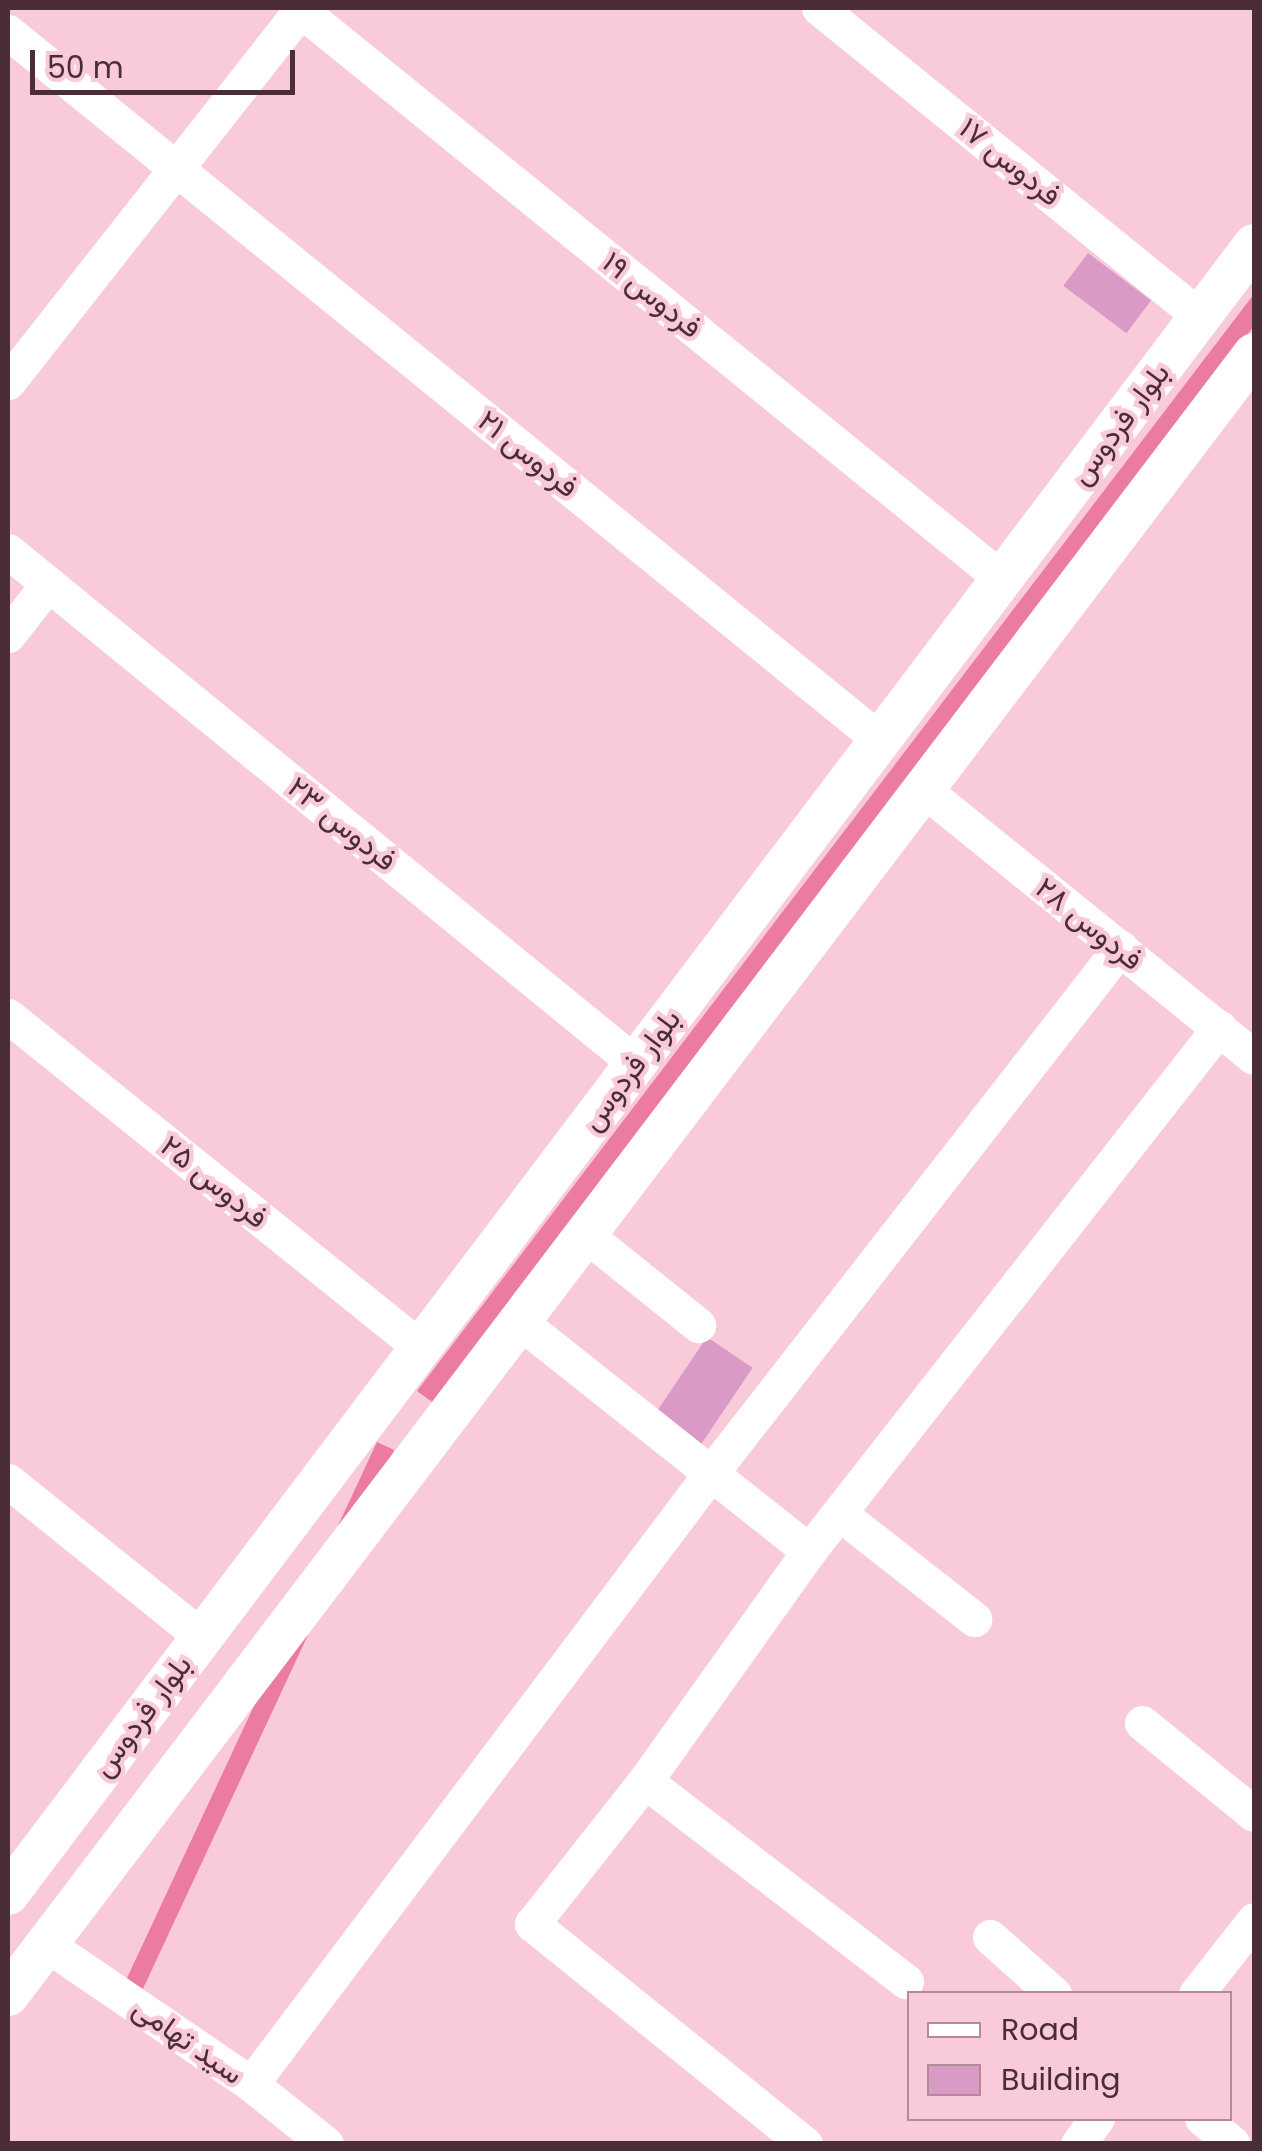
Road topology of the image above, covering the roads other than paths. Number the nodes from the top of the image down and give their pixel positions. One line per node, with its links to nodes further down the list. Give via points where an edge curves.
1 (819, 8): 6 (street, فردوس ۱۷)
2 (300, 9): 4 (street); 10 (street, فردوس ۱۹)
3 (8, 32): 4 (street, فردوس ۲۱)
4 (176, 168): 8 (street); 13 (street, فردوس ۲۱)
5 (1254, 245): 6 (main road, بلوار فردوس)
6 (1200, 317): 10 (main road, بلوار فردوس)
7 (1249, 372): 14 (main road, بلوار فردوس)
8 (8, 382)
9 (8, 551): 11 (street, فردوس ۲۳)
10 (1002, 579): 13 (main road, بلوار فردوس)
11 (48, 584): 12 (street); 19 (street, فردوس ۲۳)
12 (8, 635)
13 (880, 740): 19 (main road, بلوار فردوس)
14 (924, 790): 15 (street, فردوس ۲۸); 20 (main road, بلوار فردوس)
15 (1120, 948): 17 (street, فردوس ۲۸); 26 (street)
16 (8, 1016): 23 (street, فردوس ۲۵)
17 (1219, 1028): 18 (street, فردوس ۲۸); 28 (street)
18 (1254, 1057)
19 (636, 1063): 23 (main road, بلوار فردوس)
20 (586, 1235): 21 (main road, بلوار فردوس); 22 (street)
21 (520, 1322): 25 (main road, بلوار فردوس); 26 (street)
22 (698, 1325)
23 (421, 1348): 24 (main road, بلوار فردوس)
24 (384, 1396): 25 (main road); 31 (main road, بلوار فردوس)
25 (434, 1435): 38 (main road, بلوار فردوس)
26 (712, 1473): 29 (street); 43 (street)
27 (8, 1481): 31 (street)
28 (839, 1513): 29 (street); 30 (street)
29 (809, 1551): 33 (street)
30 (974, 1619)
31 (202, 1637): 35 (main road, بلوار فردوس)
32 (1142, 1723): 34 (street)
33 (645, 1782): 39 (street); 47 (street, via 532,1924)
34 (1254, 1814)
35 (8, 1894)
36 (1254, 1920): 41 (street)
37 (990, 1937): 40 (street)
38 (46, 1944): 42 (main road, بلوار فردوس); 43 (street, سید تهامی)
39 (906, 1981)
40 (1051, 1991)
41 (1198, 1991)
42 (8, 1995)
43 (251, 2084): 46 (street, سید تهامی)
44 (1095, 2121): 48 (street)
45 (1206, 2121): 49 (street)
46 (324, 2143)
47 (805, 2144)
48 (1078, 2144)
49 (1233, 2144)

